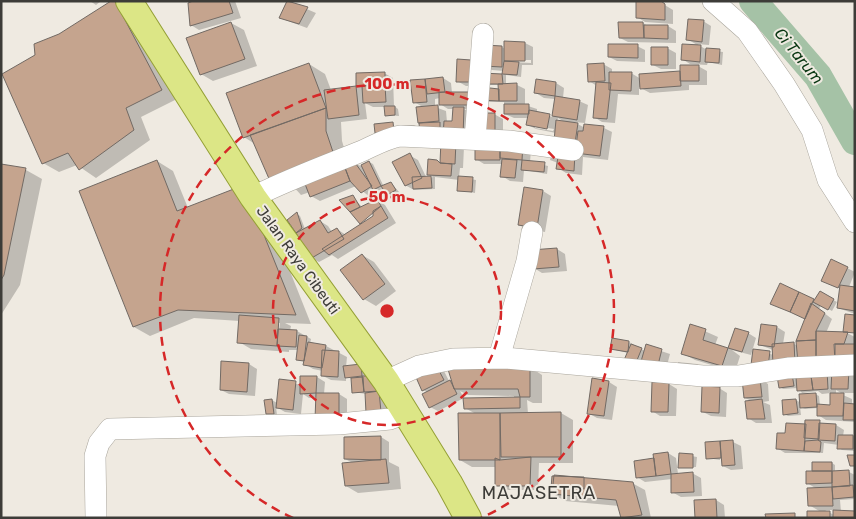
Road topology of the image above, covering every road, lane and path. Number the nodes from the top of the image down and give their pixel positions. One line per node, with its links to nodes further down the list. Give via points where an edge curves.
1 (129, 1): 6 (main road, Jalan Raya Cibeuti)
2 (713, 1): 7 (street, via 747,31 784,84 812,130 828,180)
3 (482, 34): 4 (street)
4 (474, 139): 5 (street); 6 (street, via 393,137)
5 (573, 150)
6 (253, 197): 11 (main road, Jalan Raya Cibeuti)
7 (855, 222)
8 (532, 232): 9 (street, via 527,261)
9 (499, 358): 10 (street, via 702,376); 11 (street, via 444,360 419,366)
10 (855, 366)
11 (386, 381): 12 (main road, Jalan Raya Cibeuti)
12 (406, 413): 13 (street, via 390,419 339,424 110,429 98,443 95,456); 14 (main road, Jalan Raya Cibeuti)
13 (96, 518)
14 (468, 518)

